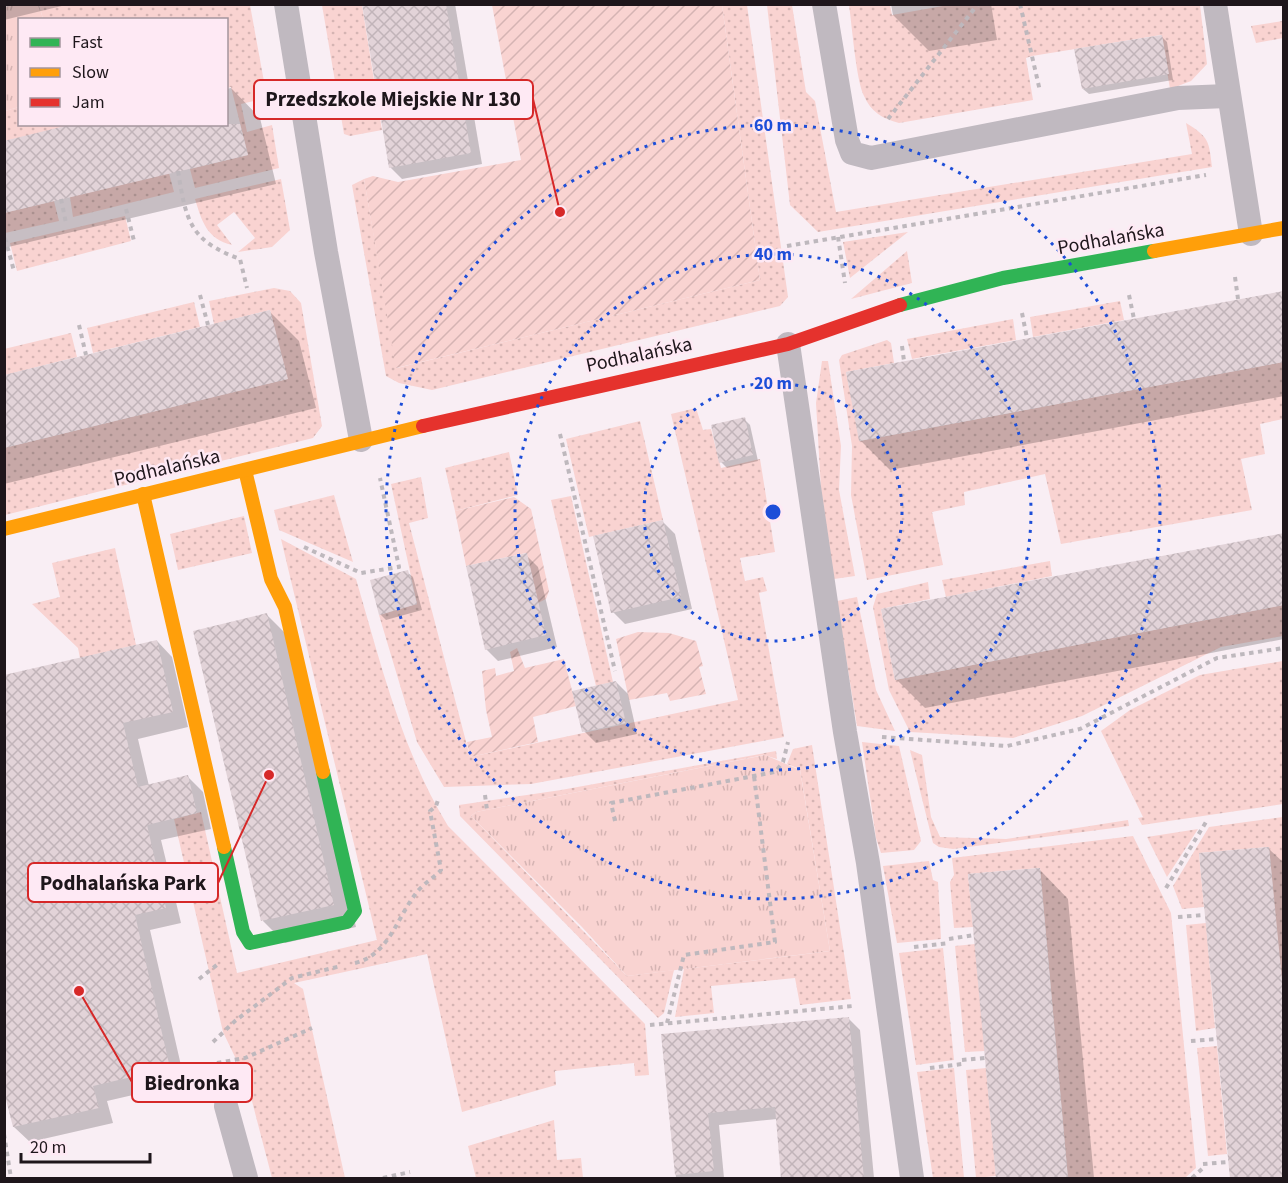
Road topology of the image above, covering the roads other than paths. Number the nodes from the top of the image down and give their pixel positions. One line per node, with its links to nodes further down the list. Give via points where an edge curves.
1 (286, 4): 8 (lane)
2 (824, 4): 4 (lane, via 847,140 852,153 859,157 871,158 1178,98)
3 (1215, 4): 4 (lane)
4 (1227, 96): 6 (lane)
5 (1284, 228): 6 (street, Podhalańska)
6 (1251, 234): 7 (street, Podhalańska, via 1003,278 898,305)
7 (788, 344): 8 (street, Podhalańska, via 639,374); 14 (lane)
8 (361, 440): 9 (street, Podhalańska)
9 (245, 470): 10 (street, Podhalańska); 10 (street, via 270,579 285,607 355,911 348,922 263,942 248,942 243,932)
10 (143, 494): 11 (street, Podhalańska)
11 (4, 529)
12 (226, 1106): 13 (lane)
13 (246, 1179)
14 (912, 1179)

